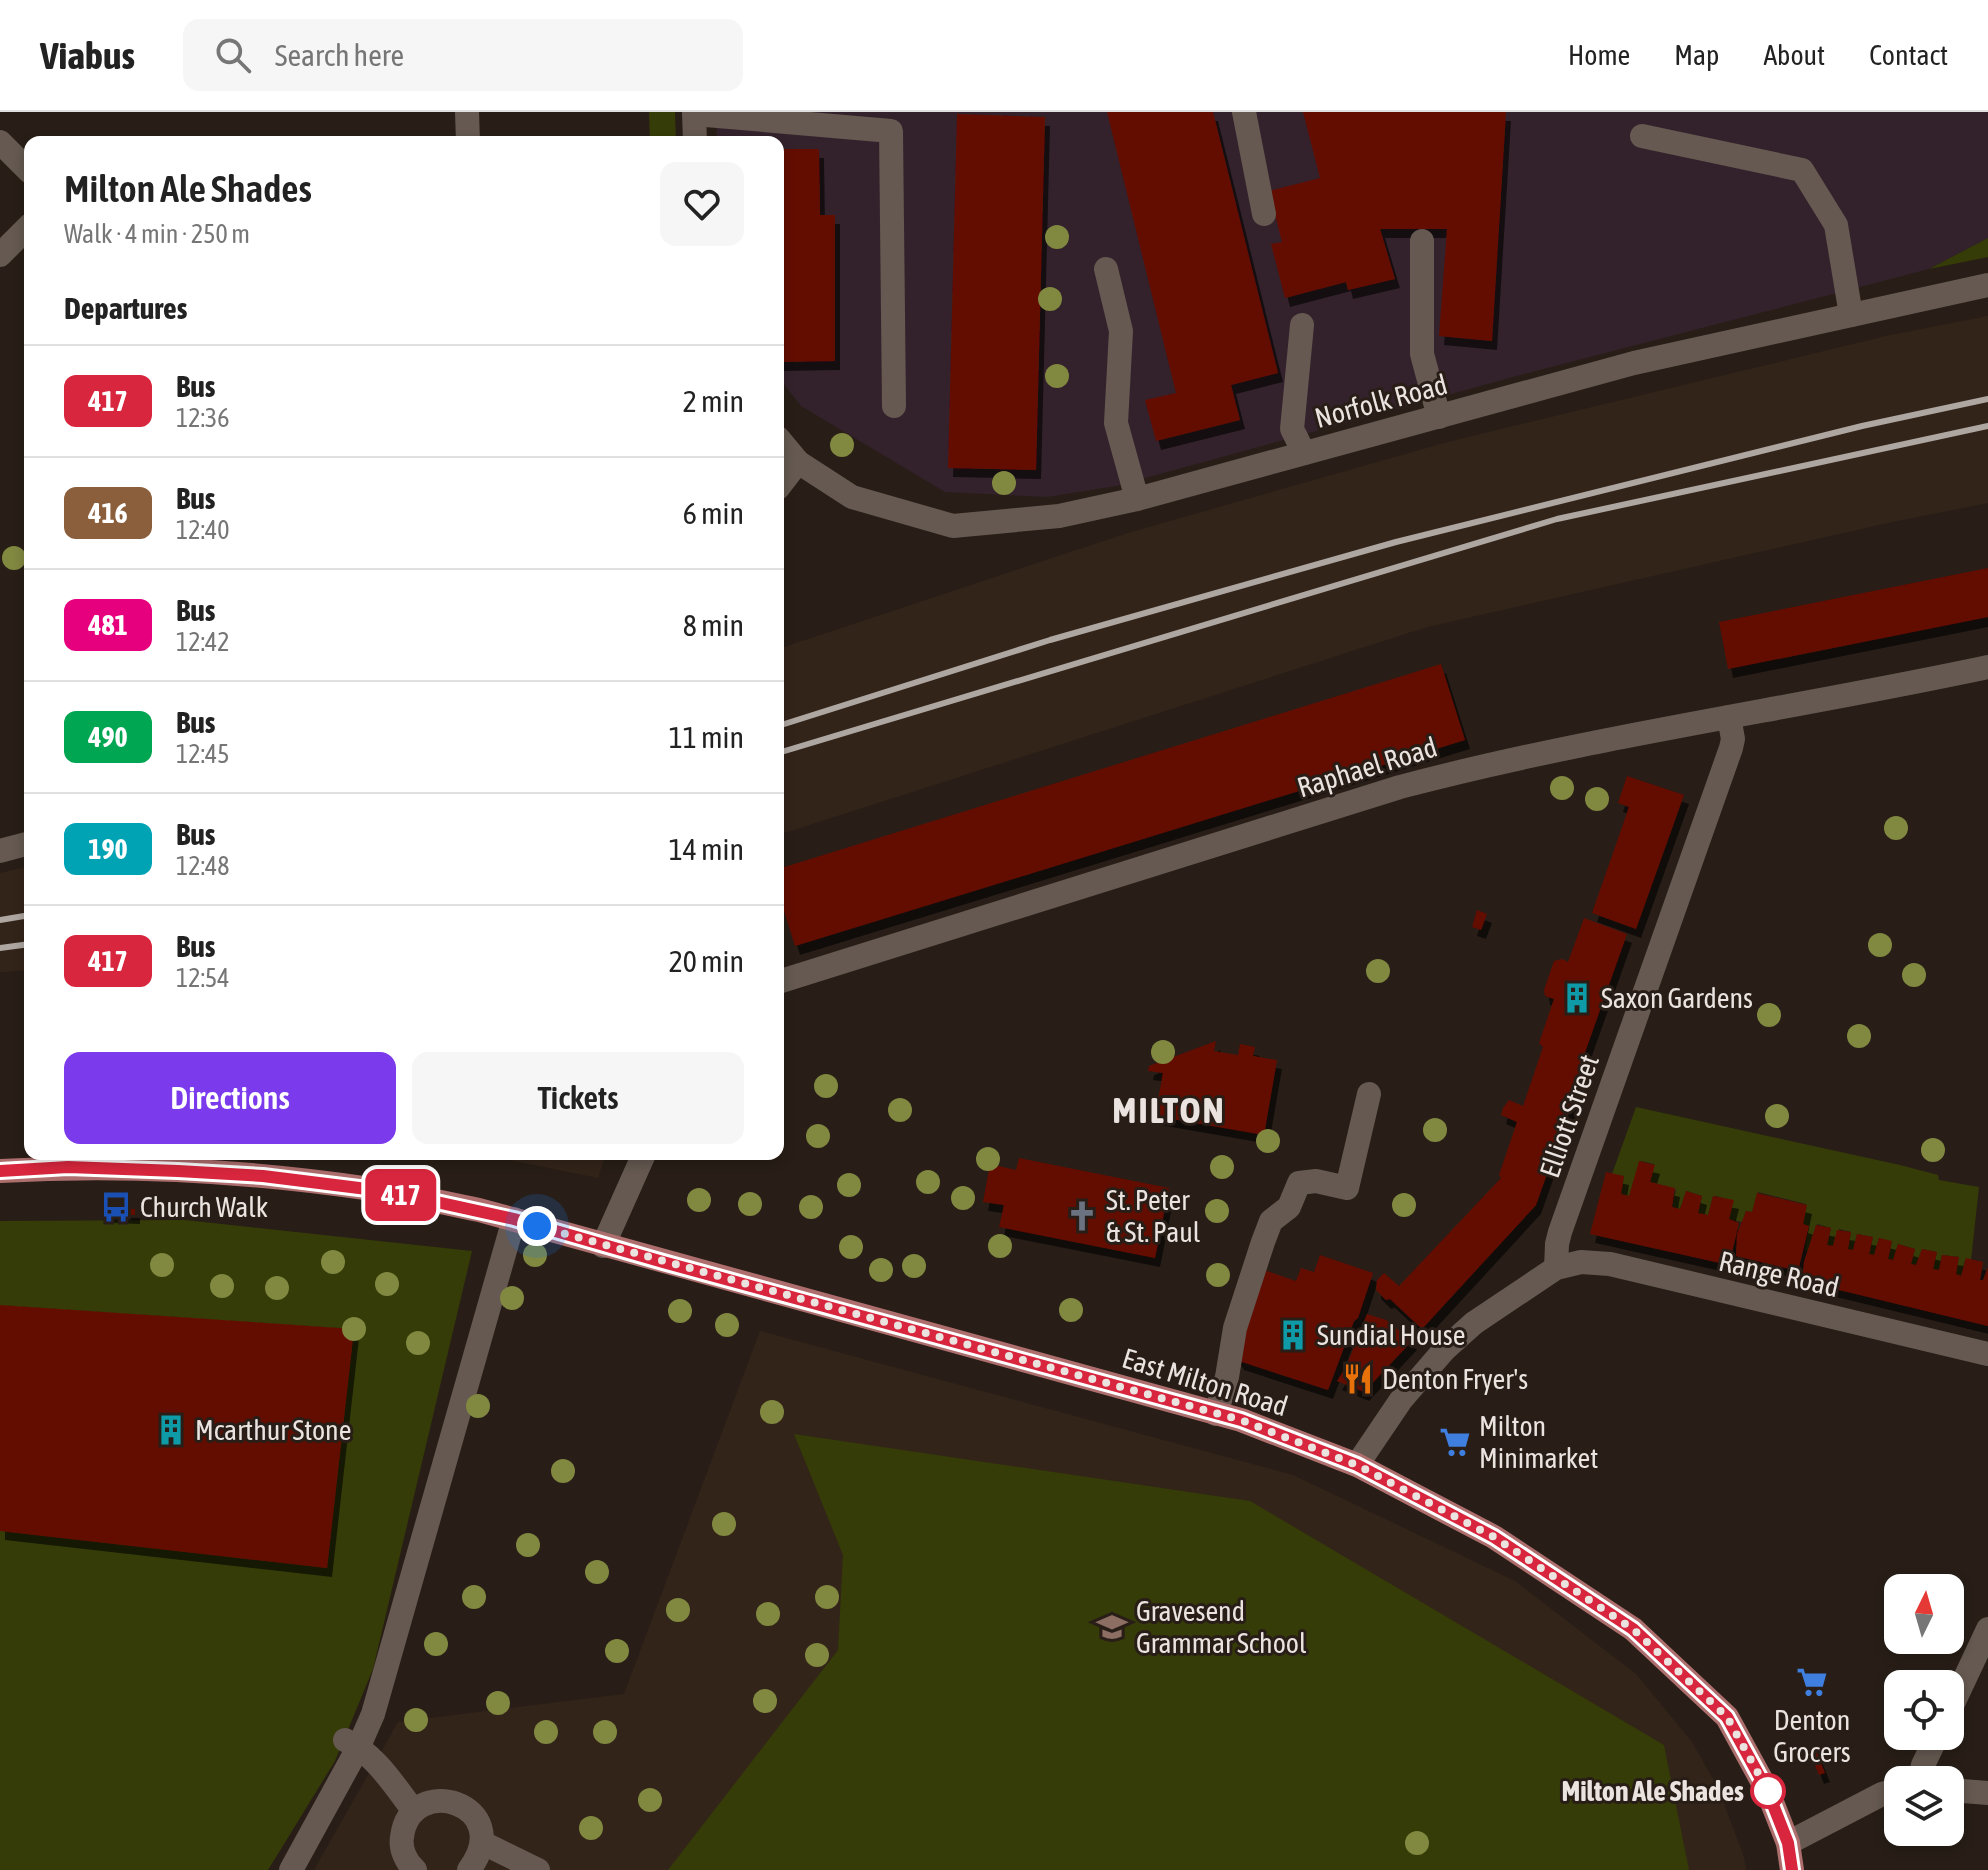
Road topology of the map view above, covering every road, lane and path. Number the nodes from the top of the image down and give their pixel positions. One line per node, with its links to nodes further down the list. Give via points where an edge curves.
1 (467, 112): 4 (street)
2 (1244, 112): 9 (street)
3 (694, 113): 5 (street); 17 (street, via 891,131)
4 (468, 136)
5 (695, 136)
6 (1642, 136): 15 (street, via 1802,170 1836,225)
7 (0, 142): 8 (street)
8 (24, 166)
9 (1264, 214)
10 (24, 231): 12 (street)
11 (1422, 241): 18 (street, via 1422,354)
12 (0, 255)
13 (1106, 269): 23 (street, via 1121,331 1116,423)
14 (1988, 285): 15 (street, Norfolk Road)
15 (1851, 315): 18 (street, Norfolk Road, via 1634,363)
16 (1302, 325): 20 (street, via 1292,429)
17 (894, 406)
18 (1439, 417): 20 (street, Norfolk Road)
19 (784, 445): 21 (street, Norfolk Road)
20 (1304, 453): 23 (street, Norfolk Road)
21 (798, 462): 22 (street); 23 (street, Norfolk Road, via 852,497 953,526 1059,516)
22 (784, 480)
23 (1137, 499)
24 (1988, 667): 25 (street, Raphael Road)
25 (1729, 717): 28 (street, Raphael Road, via 1545,752 1400,787); 35 (street, Elliott Street, via 1731,748 1560,1232)
26 (24, 845): 27 (street)
27 (0, 851)
28 (784, 980)
29 (1369, 1094): 37 (street, via 1347,1188 1299,1183 1289,1207 1271,1221 1235,1328)
30 (641, 1160): 34 (street)
31 (68, 1161): 32 (main road, East Milton Road); 33 (main road, East Milton Road, via 373,1189)
32 (0, 1171)
33 (514, 1219): 34 (main road, East Milton Road); 41 (street, via 373,1714)
34 (603, 1246): 37 (main road, East Milton Road)
35 (1556, 1268): 36 (street, Range Road, via 1581,1262 1610,1264); 38 (street, via 1445,1349 1401,1400)
36 (1988, 1354)
37 (1216, 1414): 38 (main road, East Milton Road)
38 (1357, 1465): 47 (main road, East Milton Road, via 1494,1537 1633,1629 1727,1717 1768,1792)
39 (1988, 1629): 40 (street)
40 (1964, 1680)
41 (352, 1743): 45 (street, via 375,1760); 48 (street)
42 (1964, 1791): 43 (street)
43 (1988, 1793)
44 (1884, 1794): 47 (street)
45 (414, 1811): 46 (street, via 426,1803 454,1802 478,1821); 49 (street, via 401,1839)
46 (483, 1843): 50 (street); 51 (street)
47 (1788, 1843): 52 (main road, East Milton Road)
48 (291, 1870)
49 (415, 1870)
50 (469, 1870)
51 (538, 1870)
52 (1792, 1870)

